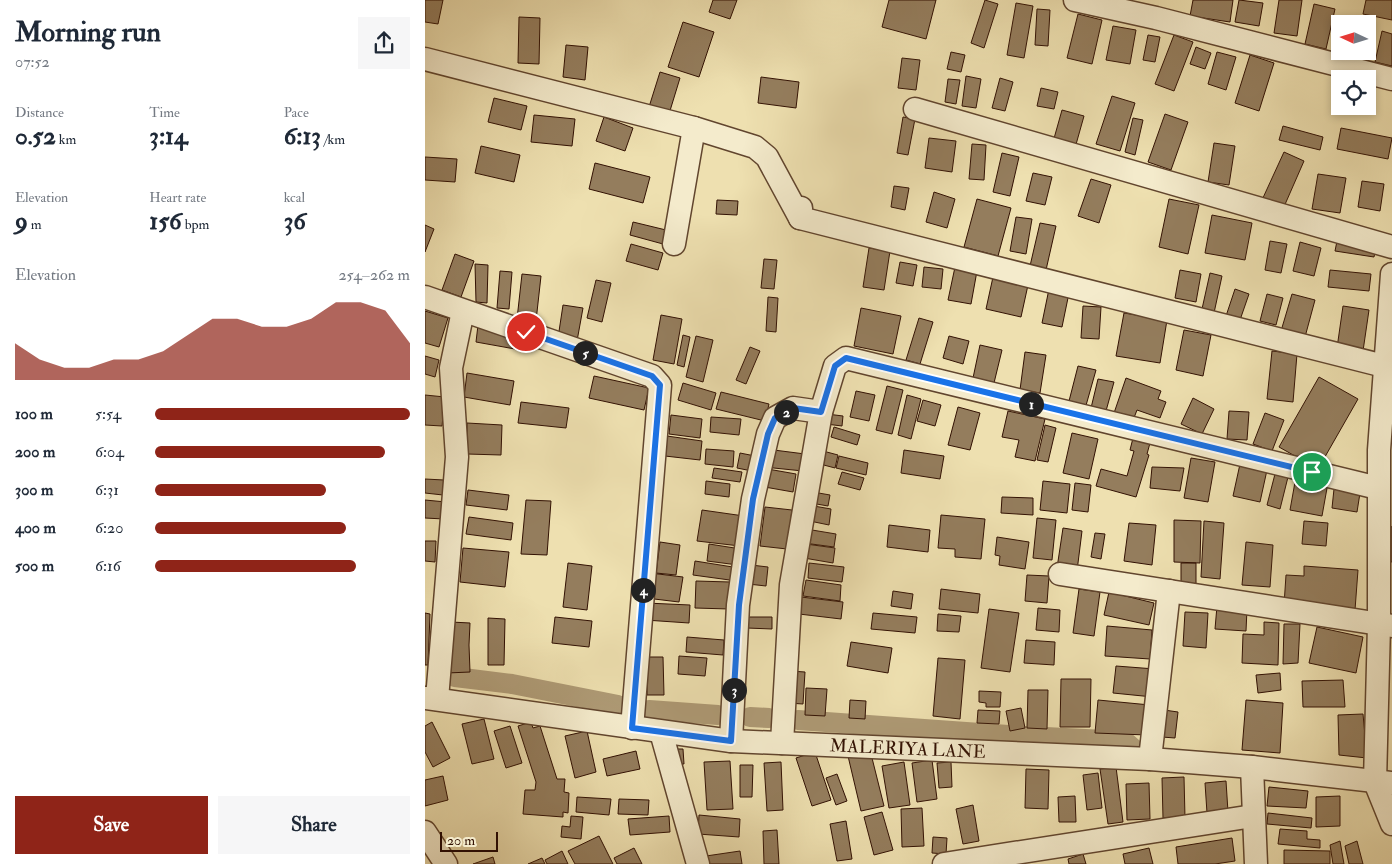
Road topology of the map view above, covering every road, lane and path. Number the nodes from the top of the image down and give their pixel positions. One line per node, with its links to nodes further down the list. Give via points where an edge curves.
1 (1075, 0): 3 (street)
2 (425, 59): 5 (street)
3 (1392, 79)
4 (915, 109): 7 (street)
5 (694, 128): 6 (street); 11 (street, via 762,152 801,213)
6 (674, 244)
7 (1392, 247)
8 (1392, 274): 11 (street)
9 (425, 297): 10 (street)
10 (463, 310): 18 (street, via 451,368 457,457); 19 (street, via 652,376 660,385)
11 (1389, 367): 13 (street)
12 (821, 412): 14 (street, via 835,366 846,358); 21 (street, via 793,408 775,418 768,434 753,499 739,605); 22 (street, via 791,585)
13 (1385, 450): 14 (street)
14 (1378, 488): 17 (street)
15 (1060, 574): 16 (street)
16 (1169, 591): 17 (street); 23 (street)
17 (1386, 626): 25 (street)
18 (431, 698): 19 (street, MALERIYA LANE)
19 (632, 728): 20 (street, MALERIYA LANE)
20 (661, 732): 21 (street, MALERIYA LANE); 30 (street)
21 (731, 741): 22 (street, MALERIYA LANE)
22 (782, 743): 23 (street, MALERIYA LANE)
23 (1150, 759): 24 (street, MALERIYA LANE)
24 (1252, 766): 25 (street, MALERIYA LANE); 26 (street)
25 (1383, 782): 27 (street)
26 (1253, 816): 31 (street); 32 (street)
27 (1392, 824)
28 (425, 832): 29 (street)
29 (447, 864)
30 (698, 864)
31 (944, 864)
32 (1256, 864)

